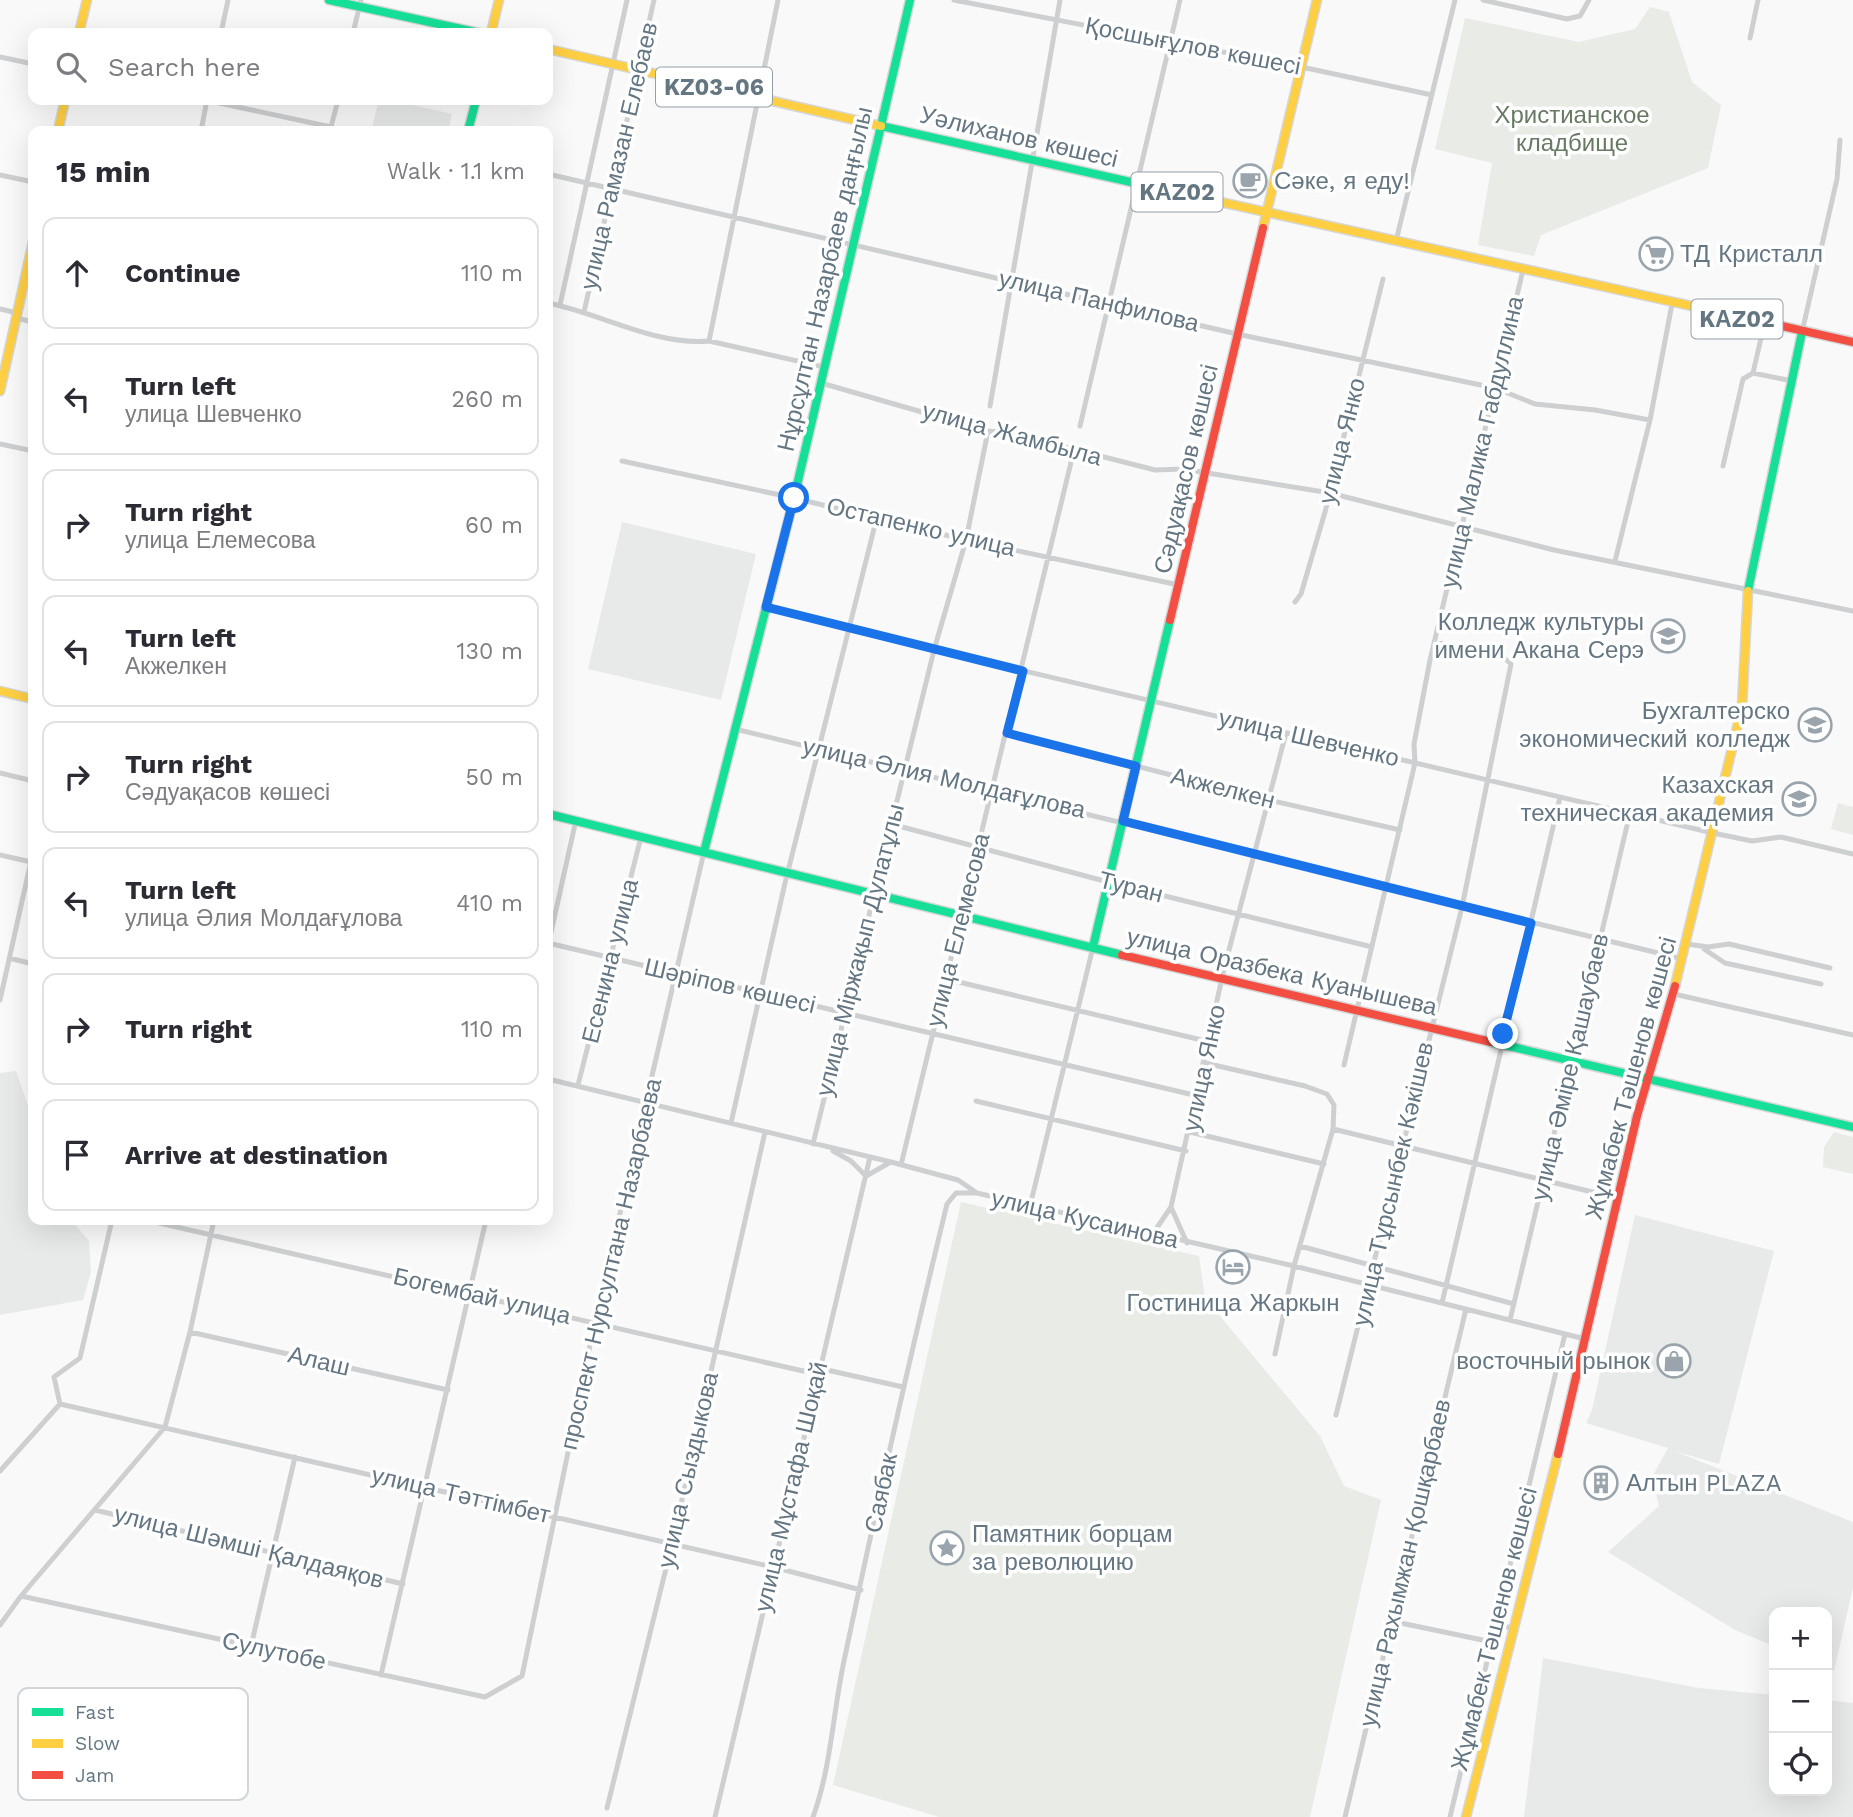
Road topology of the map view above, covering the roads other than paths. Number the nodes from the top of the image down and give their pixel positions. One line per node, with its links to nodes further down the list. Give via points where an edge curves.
1 (87, 0): 19 (main road)
2 (228, 0): 20 (street)
3 (329, 0): 17 (main road)
4 (499, 0): 23 (main road)
5 (627, 0): 29 (street, улица Рамазан Елебаев)
6 (654, 0): 31 (street, улица Рамазан Елебаев)
7 (778, 0): 33 (street)
8 (910, 0): 44 (main road, Нұрсұлтан Назарбаев даңғылы)
9 (954, 0): 18 (street, Қосшығұлов көшесі)
10 (1060, 0): 18 (street)
11 (1180, 0): 25 (street)
12 (1317, 0): 30 (main road, Сәдуақасов көшесі)
13 (1455, 0): 32 (street)
14 (1483, 0): 15 (street, via 1567,19 1583,12)
15 (1588, 0)
16 (1758, 0): 24 (street)
17 (361, 3): 21 (street); 22 (main road)
18 (1056, 20): 25 (street, Қосшығұлов көшесі); 46 (street)
19 (80, 28)
20 (222, 28)
21 (354, 28)
22 (460, 28)
23 (492, 28)
24 (1751, 38)
25 (1170, 42): 30 (street, Қосшығұлов көшесі); 51 (street)
26 (553, 50): 29 (main road, Уәлиханов көшесі / KZ03-06)
27 (0, 57): 28 (street)
28 (28, 63)
29 (613, 64): 31 (main road, Уәлиханов көшесі / KZ03-06); 50 (street, улица Рамазан Елебаев)
30 (1301, 67): 32 (street, Қосшығұлов көшесі); 53 (main road, Сәдуақасов көшесі)
31 (638, 70): 33 (main road, Уәлиханов көшесі / KZ03-06); 52 (street, улица Рамазан Елебаев)
32 (1432, 95): 55 (street)
33 (757, 97): 44 (main road, Уәлиханов көшесі / KZ03-06); 54 (street)
34 (64, 105): 39 (main road)
35 (205, 105): 40 (street)
36 (228, 105): 41 (street)
37 (337, 105): 42 (street)
38 (475, 105): 43 (main road)
39 (59, 126)
40 (202, 126)
41 (318, 126)
42 (332, 126)
43 (469, 126)
44 (881, 126): 46 (main road, Уәлиханов көшесі / KАZ02); 56 (main road, Нұрсұлтан Назарбаев даңғылы)
45 (1840, 141): 71 (street, via 1837,179)
46 (1034, 160): 51 (main road, Уәлиханов көшесі / KАZ02); 61 (street)
47 (0, 174): 49 (street)
48 (553, 175): 50 (street, улица Панфилова)
49 (28, 181)
50 (587, 183): 52 (street, улица Панфилова); 65 (street, улица Рамазан Елебаев)
51 (1136, 183): 53 (main road, Уәлиханов көшесі / KАZ02); 62 (street)
52 (610, 188): 54 (street, улица Панфилова); 67 (street, улица Рамазан Елебаев)
53 (1266, 212): 55 (main road, Уәлиханов көшесі / KАZ02); 72 (main road, Сәдуақасов көшесі)
54 (733, 216): 56 (street, улица Панфилова); 73 (street)
55 (1396, 240): 57 (main road, Уәлиханов көшесі / KАZ02)
56 (853, 243): 61 (street, улица Панфилова); 76 (main road, Нұрсұлтан Назарбаев даңғылы)
57 (1472, 257): 59 (main road, Уәлиханов көшесі / KАZ02); 71 (main road, KАZ02)
58 (28, 265): 68 (main road)
59 (1523, 270): 64 (main road, KАZ02); 80 (street, улица Малика Габдуллина)
60 (1383, 279): 75 (street, улица Янко)
61 (1012, 280): 62 (street, улица Панфилова); 82 (street)
62 (1109, 302): 72 (street, улица Панфилова); 84 (street)
63 (553, 304): 65 (street)
64 (1672, 304): 70 (main road, KАZ02); 83 (street)
65 (560, 305): 67 (street)
66 (0, 309): 68 (street)
67 (584, 312): 73 (street, via 670,338)
68 (17, 316): 69 (street); 81 (main road)
69 (28, 321)
70 (1764, 325): 71 (main road, KАZ02); 77 (street)
71 (1802, 332): 74 (main road, KАZ02); 78 (main road, Жұмабек Тәшенов көшесі)
72 (1237, 334): 75 (street, улица Панфилова); 91 (main road, Сәдуақасов көшесі)
73 (709, 341): 76 (street)
74 (1853, 342)
75 (1361, 359): 80 (street, улица Панфилова); 92 (street, улица Янко)
76 (824, 367): 79 (main road, Нұрсұлтан Назарбаев даңғылы)
77 (1753, 373): 78 (street); 90 (street, via 1743,379)
78 (1792, 381): 100 (main road, Жұмабек Тәшенов көшесі)
79 (821, 383): 85 (street, улица Жамбыла); 93 (main road, Нұрсұлтан Назарбаев даңғылы)
80 (1495, 388): 83 (street, улица Панфилова, via 1535,404); 95 (street, улица Малика Габдуллина)
81 (0, 391)
82 (990, 406)
83 (1650, 420): 98 (street)
84 (1080, 426)
85 (988, 430): 88 (street, улица Жамбыла); 96 (street, улица Міржақып Дулатұлы)
86 (0, 444): 87 (street)
87 (28, 450)
88 (1074, 450): 91 (street, улица Жамбыла, via 1155,470); 97 (street, улица Елемесова)
89 (622, 461): 93 (street, Остапенко улица)
90 (1723, 466)
91 (1205, 472): 92 (street, улица Жамбыла); 99 (main road, Сәдуақасов көшесі)
92 (1330, 493): 95 (street, улица Жамбыла); 101 (street, улица Янко)
93 (794, 498): 94 (street, Остапенко улица); 102 (main road, Нұрсұлтан Назарбаев даңғылы)
94 (877, 517): 96 (street, Остапенко улица); 104 (street)
95 (1462, 525): 98 (street, улица Жамбыла); 105 (street, улица Малика Габдуллина)
96 (966, 540): 97 (street, Остапенко улица); 106 (street, улица Міржақып Дулатұлы)
97 (1049, 557): 99 (street, Остапенко улица); 107 (street, улица Елемесова)
98 (1615, 561): 100 (street, улица Жамбыла)
99 (1179, 584): 110 (main road, Сәдуақасов көшесі)
100 (1748, 587): 103 (street); 130 (main road, Жұмабек Тәшенов көшесі, via 1742,707)
101 (1295, 602)
102 (766, 607): 104 (street, улица Шевченко); 111 (main road, Нұрсұлтан Назарбаев даңғылы)
103 (1853, 611)
104 (850, 630): 106 (street, улица Шевченко); 114 (street)
105 (1434, 642): 115 (street, улица Малика Габдуллина, via 1414,744); 120 (street, улица Тұрсынбек Кәкішев, via 1502,656 1511,664)
106 (934, 650): 107 (street, улица Шевченко); 117 (street, улица Міржақып Дулатұлы)
107 (1023, 671): 110 (street, улица Шевченко); 112 (street, улица Елемесова)
108 (0, 691): 109 (main road)
109 (28, 698)
110 (1151, 701): 113 (street, улица Шевченко); 116 (main road, Сәдуақасов көшесі)
111 (735, 729): 114 (street, улица Әлия Молдағұлова); 133 (main road, Нұрсұлтан Назарбаев даңғылы)
112 (1007, 733): 116 (street, Акжелкен); 121 (street, улица Елемесова)
113 (1286, 733): 115 (street, улица Шевченко); 123 (street, улица Янко)
114 (819, 749): 117 (street, улица Әлия Молдағұлова); 139 (street)
115 (1415, 763): 120 (street, улица Шевченко); 129 (street, улица Малика Габдуллина)
116 (1136, 766): 123 (street, Акжелкен); 127 (main road, Сәдуақасов көшесі)
117 (904, 770): 121 (street, улица Әлия Молдағұлова); 128 (street, улица Міржақып Дулатұлы)
118 (0, 773): 119 (street)
119 (28, 780)
120 (1488, 780): 122 (street, улица Шевченко); 143 (street, улица Тұрсынбек Кәкішев)
121 (993, 790): 127 (street, улица Әлия Молдағұлова); 132 (street, улица Елемесова)
122 (1560, 797): 124 (street, улица Шевченко); 147 (street)
123 (1269, 800): 129 (street, Акжелкен); 136 (street, улица Янко)
124 (1630, 813): 130 (street, улица Шевченко); 148 (street, улица Әміре Қашаубаев)
125 (553, 815): 126 (main road, улица Оразбека Куанышева)
126 (576, 820): 131 (main road, улица Оразбека Куанышева); 146 (street)
127 (1123, 821): 136 (street, улица Әлия Молдағұлова); 140 (main road, Сәдуақасов көшесі)
128 (891, 824): 132 (street, Туран); 142 (street, улица Міржақып Дулатұлы)
129 (1399, 830): 141 (street, улица Малика Габдуллина)
130 (1713, 832): 134 (street, улица Шевченко, via 1758,841 1781,837); 149 (main road, Жұмабек Тәшенов көшесі)
131 (641, 837): 133 (main road, улица Оразбека Куанышева); 155 (street, Есенина улица)
132 (978, 848): 140 (street, Туран); 145 (street, улица Елемесова)
133 (704, 852): 139 (main road, улица Оразбека Куанышева); 159 (street, проспект Нурсултана Назарбаева)
134 (1853, 854)
135 (0, 855): 137 (street)
136 (1254, 855): 141 (street, улица Әлия Молдағұлова); 144 (street, улица Янко)
137 (28, 861)
138 (28, 875): 154 (street)
139 (787, 875): 142 (main road, улица Оразбека Куанышева); 163 (street)
140 (1108, 882): 144 (street, Туран); 151 (main road, Сәдуақасов көшесі)
141 (1386, 889): 143 (street, улица Әлия Молдағұлова); 152 (street, улица Малика Габдуллина)
142 (873, 896): 145 (main road, улица Оразбека Куанышева); 168 (street, улица Міржақып Дулатұлы)
143 (1462, 907): 147 (street, улица Әлия Молдағұлова); 169 (street, улица Тұрсынбек Кәкішев)
144 (1241, 914): 152 (street, Туран); 160 (street, улица Янко)
145 (961, 917): 151 (main road, улица Оразбека Куанышева); 161 (street, улица Елемесова)
146 (553, 922)
147 (1531, 923): 148 (street, улица Әлия Молдағұлова); 173 (street)
148 (1600, 940): 156 (street, улица Әлия Молдағұлова); 174 (street, улица Әміре Қашаубаев)
149 (1687, 944): 153 (street); 156 (main road, Жұмабек Тәшенов көшесі)
150 (553, 945): 155 (street, Шәріпов көшесі)
151 (1093, 947): 160 (main road, улица Оразбека Куанышева); 167 (street)
152 (1372, 947): 166 (street, улица Малика Габдуллина)
153 (1702, 947): 158 (street, via 1729,944); 162 (street, via 1725,963)
154 (9, 958): 157 (street); 165 (street)
155 (610, 958): 159 (street, Шәріпов көшесі); 180 (street, Есенина улица)
156 (1683, 959): 164 (main road, Жұмабек Тәшенов көшесі)
157 (28, 963)
158 (1830, 968)
159 (678, 973): 163 (street, Шәріпов көшесі); 183 (street, проспект Нурсултана Назарбаева)
160 (1223, 978): 166 (main road, улица Оразбека Куанышева); 172 (street, улица Янко)
161 (946, 979): 167 (street); 170 (street, улица Елемесова)
162 (1821, 984)
163 (761, 991): 168 (street, Шәріпов көшесі); 185 (street)
164 (1674, 994): 171 (street); 179 (main road, Жұмабек Тәшенов көшесі)
165 (0, 1000)
166 (1357, 1009): 169 (main road, улица Оразбека Куанышева); 177 (street, улица Малика Габдуллина)
167 (1078, 1010): 172 (street); 176 (street)
168 (845, 1013): 170 (street, Шәріпов көшесі); 190 (street, улица Міржақып Дулатұлы)
169 (1430, 1026): 173 (main road, улица Оразбека Куанышева); 192 (street, улица Тұрсынбек Кәкішев)
170 (933, 1034): 176 (street, Шәріпов көшесі); 198 (street, улица Елемесова)
171 (1853, 1035)
172 (1210, 1042): 175 (street, улица Янко)
173 (1500, 1043): 174 (main road, улица Оразбека Куанышева); 197 (street)
174 (1569, 1060): 179 (main road, улица Оразбека Куанышева); 200 (street, улица Әміре Қашаубаев)
175 (1205, 1063): 181 (street, улица Янко); 187 (street, via 1327,1094 1334,1105)
176 (1065, 1065): 181 (street, Шәріпов көшесі); 184 (street)
177 (1344, 1065)
178 (553, 1080): 180 (street, улица Кусаинова)
179 (1649, 1080): 186 (main road, улица Оразбека Куанышева); 202 (main road, Жұмабек Тәшенов көшесі)
180 (578, 1084): 183 (street, улица Кусаинова)
181 (1198, 1096): 189 (street, улица Янко)
182 (976, 1101): 184 (street)
183 (647, 1102): 185 (street, улица Кусаинова); 222 (street, проспект Нурсултана Назарбаева)
184 (1052, 1120): 193 (street); 203 (street)
185 (730, 1123): 188 (street, улица Кусаинова)
186 (1853, 1127)
187 (1333, 1129): 192 (street); 196 (street)
188 (765, 1132): 190 (street, улица Кусаинова); 226 (street, улица Сыздыкова)
189 (1190, 1132): 193 (street, улица Янко); 196 (street)
190 (813, 1144): 191 (street, улица Кусаинова)
191 (826, 1147): 194 (street, улица Кусаинова); 199 (street)
192 (1404, 1147): 197 (street); 214 (street, улица Тұрсынбек Кәкішев)
193 (1186, 1152): 204 (street, улица Янко)
194 (870, 1157): 195 (street, улица Кусаинова); 199 (street, улица Мұстафа Шоқай)
195 (891, 1162): 198 (street, улица Кусаинова); 199 (street)
196 (1324, 1164): 212 (street)
197 (1475, 1164): 200 (street); 216 (street)
198 (901, 1165): 201 (street, улица Кусаинова, via 958,1180)
199 (866, 1176): 228 (street, улица Мұстафа Шоқай)
200 (1543, 1181): 202 (street); 219 (street, улица Әміре Қашаубаев)
201 (977, 1193): 203 (street, улица Кусаинова); 229 (street, Саябак, via 956,1193 947,1204)
202 (1617, 1199): 225 (main road, Жұмабек Тәшенов көшесі)
203 (1030, 1206): 210 (street, улица Кусаинова)
204 (1171, 1207): 210 (street, улица Янко); 211 (street)
205 (111, 1225): 231 (street, via 80,1358 54,1377)
206 (170, 1225): 209 (street, Богембай улица)
207 (213, 1225): 209 (street)
208 (485, 1225): 217 (street)
209 (211, 1233): 217 (street, Богембай улица); 223 (street)
210 (1152, 1235): 211 (street, улица Кусаинова)
211 (1187, 1243): 213 (street, улица Кусаинова)
212 (1300, 1246): 213 (street); 214 (street)
213 (1294, 1266): 215 (street, улица Кусаинова); 227 (street)
214 (1374, 1268): 215 (street, улица Тұрсынбек Кәкішев); 216 (street)
215 (1370, 1286): 218 (street, улица Кусаинова); 232 (street, улица Тұрсынбек Кәкішев)
216 (1446, 1286): 218 (street); 219 (street)
217 (470, 1294): 222 (street, Богембай улица); 230 (street)
218 (1441, 1303): 220 (street, улица Кусаинова)
219 (1514, 1304): 221 (street, улица Әміре Қашаубаев)
220 (1466, 1309): 221 (street, улица Кусаинова); 245 (street, улица Рахымжан Қошқарбаев)
221 (1510, 1320): 224 (street, улица Кусаинова)
222 (595, 1321): 226 (street, Богембай улица); 238 (street, проспект Нурсултана Назарбаева)
223 (190, 1332): 230 (street, Алаш); 233 (street)
224 (1565, 1334): 225 (street, улица Кусаинова); 247 (street)
225 (1586, 1339): 248 (main road, Жұмабек Тәшенов көшесі)
226 (714, 1350): 228 (street, Богембай улица, via 803,1371); 239 (street, улица Сыздыкова)
227 (1275, 1354)
228 (818, 1368): 229 (street, Богембай улица); 241 (street, улица Мұстафа Шоқай)
229 (903, 1387): 243 (street, Саябак)
230 (448, 1390): 236 (street)
231 (60, 1404): 233 (street, улица Тәттімбет); 235 (street)
232 (1336, 1415)
233 (166, 1427): 234 (street, улица Тәттімбет); 237 (street)
234 (295, 1457): 236 (street, улица Тәттімбет); 240 (street)
235 (0, 1471)
236 (426, 1488): 238 (street, улица Тәттімбет); 242 (street)
237 (94, 1510): 240 (street, улица Шәмші Қалдаяқов); 244 (street)
238 (555, 1517): 239 (street, улица Тәттімбет); 252 (street, проспект Нурсултана Назарбаева)
239 (672, 1544): 241 (street, улица Тәттімбет); 253 (street, улица Сыздыкова)
240 (272, 1553): 242 (street, улица Шәмші Қалдаяқов); 250 (street)
241 (774, 1567): 243 (street, улица Тәттімбет); 254 (street, улица Мұстафа Шоқай)
242 (403, 1584): 251 (street)
243 (861, 1590): 255 (street, Саябак)
244 (21, 1596): 246 (street); 250 (street, Сулутобе)
245 (1391, 1621): 249 (street); 256 (street, улица Рахымжан Қошқарбаев)
246 (0, 1625)
247 (1497, 1625): 248 (street); 249 (street)
248 (1514, 1629): 258 (main road, Жұмабек Тәшенов көшесі)
249 (1492, 1642): 257 (street)
250 (251, 1646): 251 (street, Сулутобе)
251 (381, 1675): 252 (street, Сулутобе, via 485,1697)
252 (522, 1676)
253 (607, 1808)
254 (715, 1817)
255 (813, 1817)
256 (1345, 1817)
257 (1450, 1817)
258 (1466, 1817)

